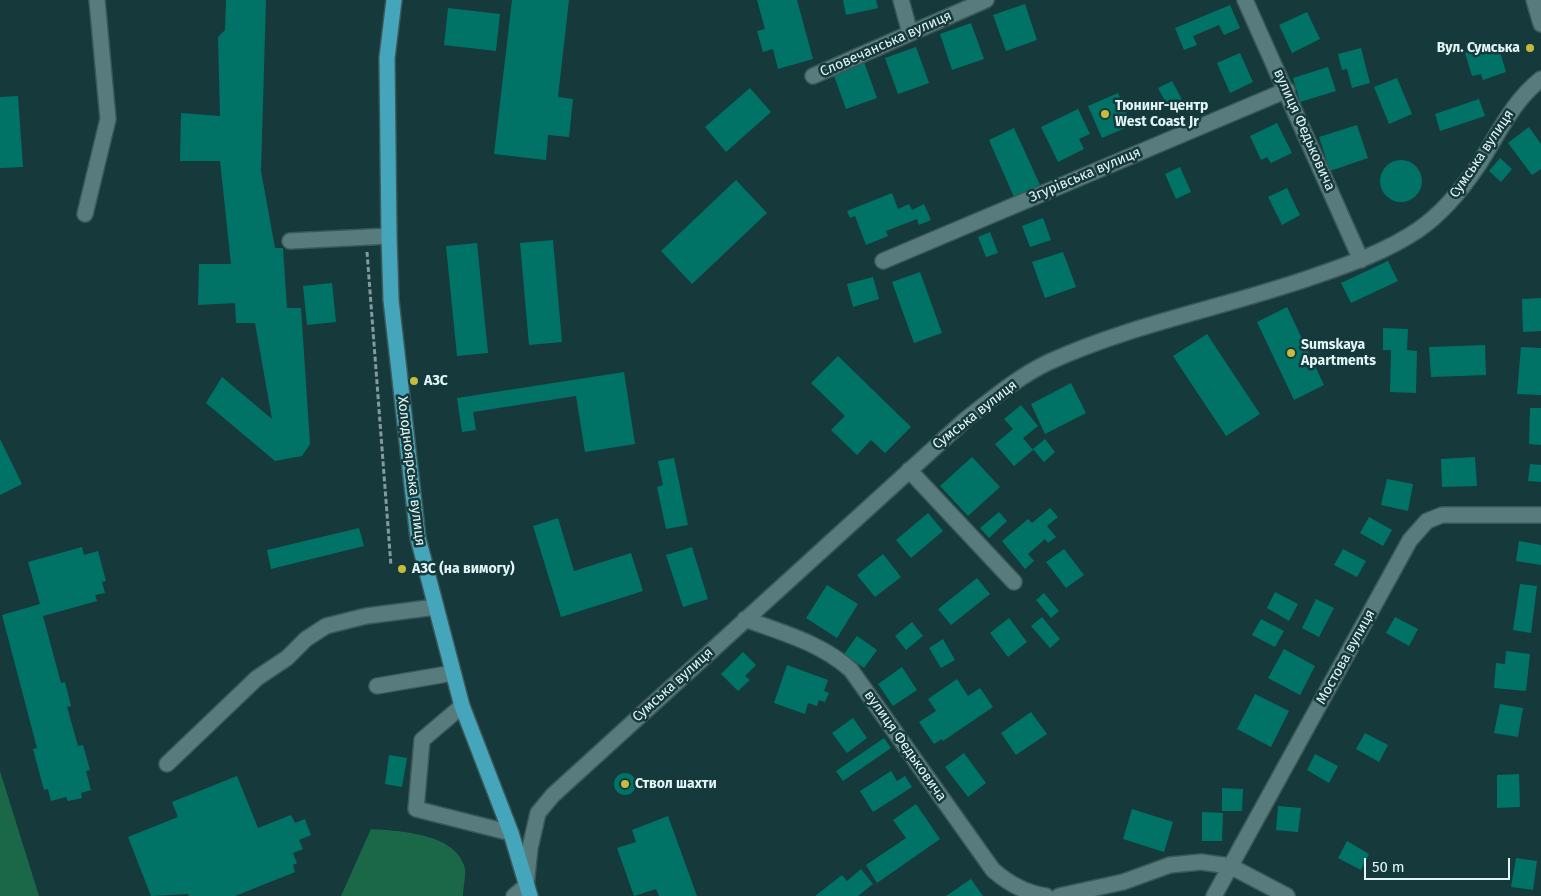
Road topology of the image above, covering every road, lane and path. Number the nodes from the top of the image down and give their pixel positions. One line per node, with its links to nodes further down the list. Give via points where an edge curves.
1 (97, 0): 12 (street, via 108,119)
2 (394, 0): 13 (main road, Холодноярська вулиця, via 388,58)
3 (901, 0): 8 (street)
4 (986, 0): 8 (street, Словечанська вулиця)
5 (1245, 0): 11 (street, вулиця Федьковича)
6 (1534, 0): 7 (street)
7 (1541, 24)
8 (910, 33): 9 (street, Словечанська вулиця)
9 (813, 76)
10 (1541, 79): 17 (street, Сумська вулиця, via 1526,91 1508,114 1479,164 1449,204 1418,230)
11 (1287, 90): 16 (street, Згурівська вулиця); 17 (street, вулиця Федьковича)
12 (85, 214)
13 (389, 236): 14 (street); 22 (main road, Холодноярська вулиця, via 392,300 418,538)
14 (366, 237): 15 (street); 20 (path)
15 (290, 241)
16 (883, 260)
17 (1361, 260): 18 (street, Сумська вулиця, via 1260,296 1140,328 1048,362 965,420)
18 (909, 470): 21 (street); 23 (street, Сумська вулиця)
19 (1541, 515): 29 (street, Мостова вулиця, via 1442,515 1427,521 1410,540)
20 (391, 566)
21 (1014, 582)
22 (436, 607): 24 (main road, Холодноярська вулиця); 27 (street, via 366,616 326,626 257,678)
23 (745, 619): 30 (street, Сумська вулиця, via 553,795 538,813 530,848); 32 (street, вулиця Федьковича, via 814,644 836,656 851,670 993,870 1011,885)
24 (453, 673): 25 (street); 26 (main road, Холодноярська вулиця)
25 (376, 686)
26 (462, 706): 28 (main road, Холодноярська вулиця); 28 (street, via 422,740 416,809)
27 (167, 764)
28 (511, 833): 30 (main road, Холодноярська вулиця)
29 (1230, 866): 33 (street, via 1201,862 1170,865 1123,882); 34 (street, Мостова вулиця); 35 (street)
30 (528, 891): 31 (street)
31 (514, 896)
32 (1046, 896)
33 (1059, 896)
34 (1214, 896)
35 (1287, 896)

